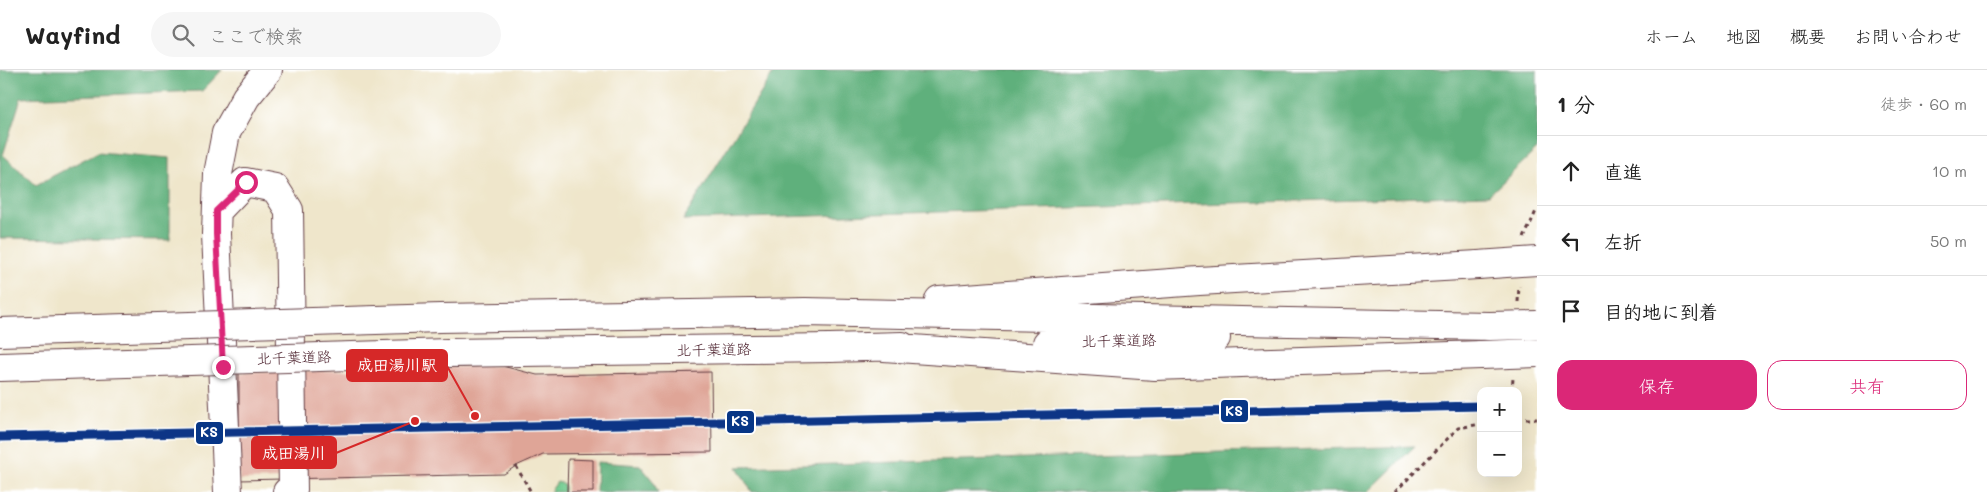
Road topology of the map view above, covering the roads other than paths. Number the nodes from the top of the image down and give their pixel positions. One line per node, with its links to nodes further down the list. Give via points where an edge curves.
1 (268, 70): 2 (main road, via 246,97 226,133 218,174)
2 (216, 211): 11 (main road); 12 (main road, via 246,182 275,188 289,210 293,490)
3 (1537, 261): 4 (main road, bridge, via 1014,293)
4 (805, 312): 5 (main road, 北千葉道路); 7 (main road, 北千葉道路, bridge, via 440,318)
5 (1427, 325): 6 (main road, 北千葉道路, bridge); 8 (main road, 北千葉道路, via 1310,337)
6 (1537, 325)
7 (0, 332)
8 (884, 347): 9 (main road, bridge, via 1155,366); 10 (main road, 北千葉道路, bridge, via 448,353)
9 (1537, 354)
10 (0, 367)
11 (228, 492)
12 (287, 492)

